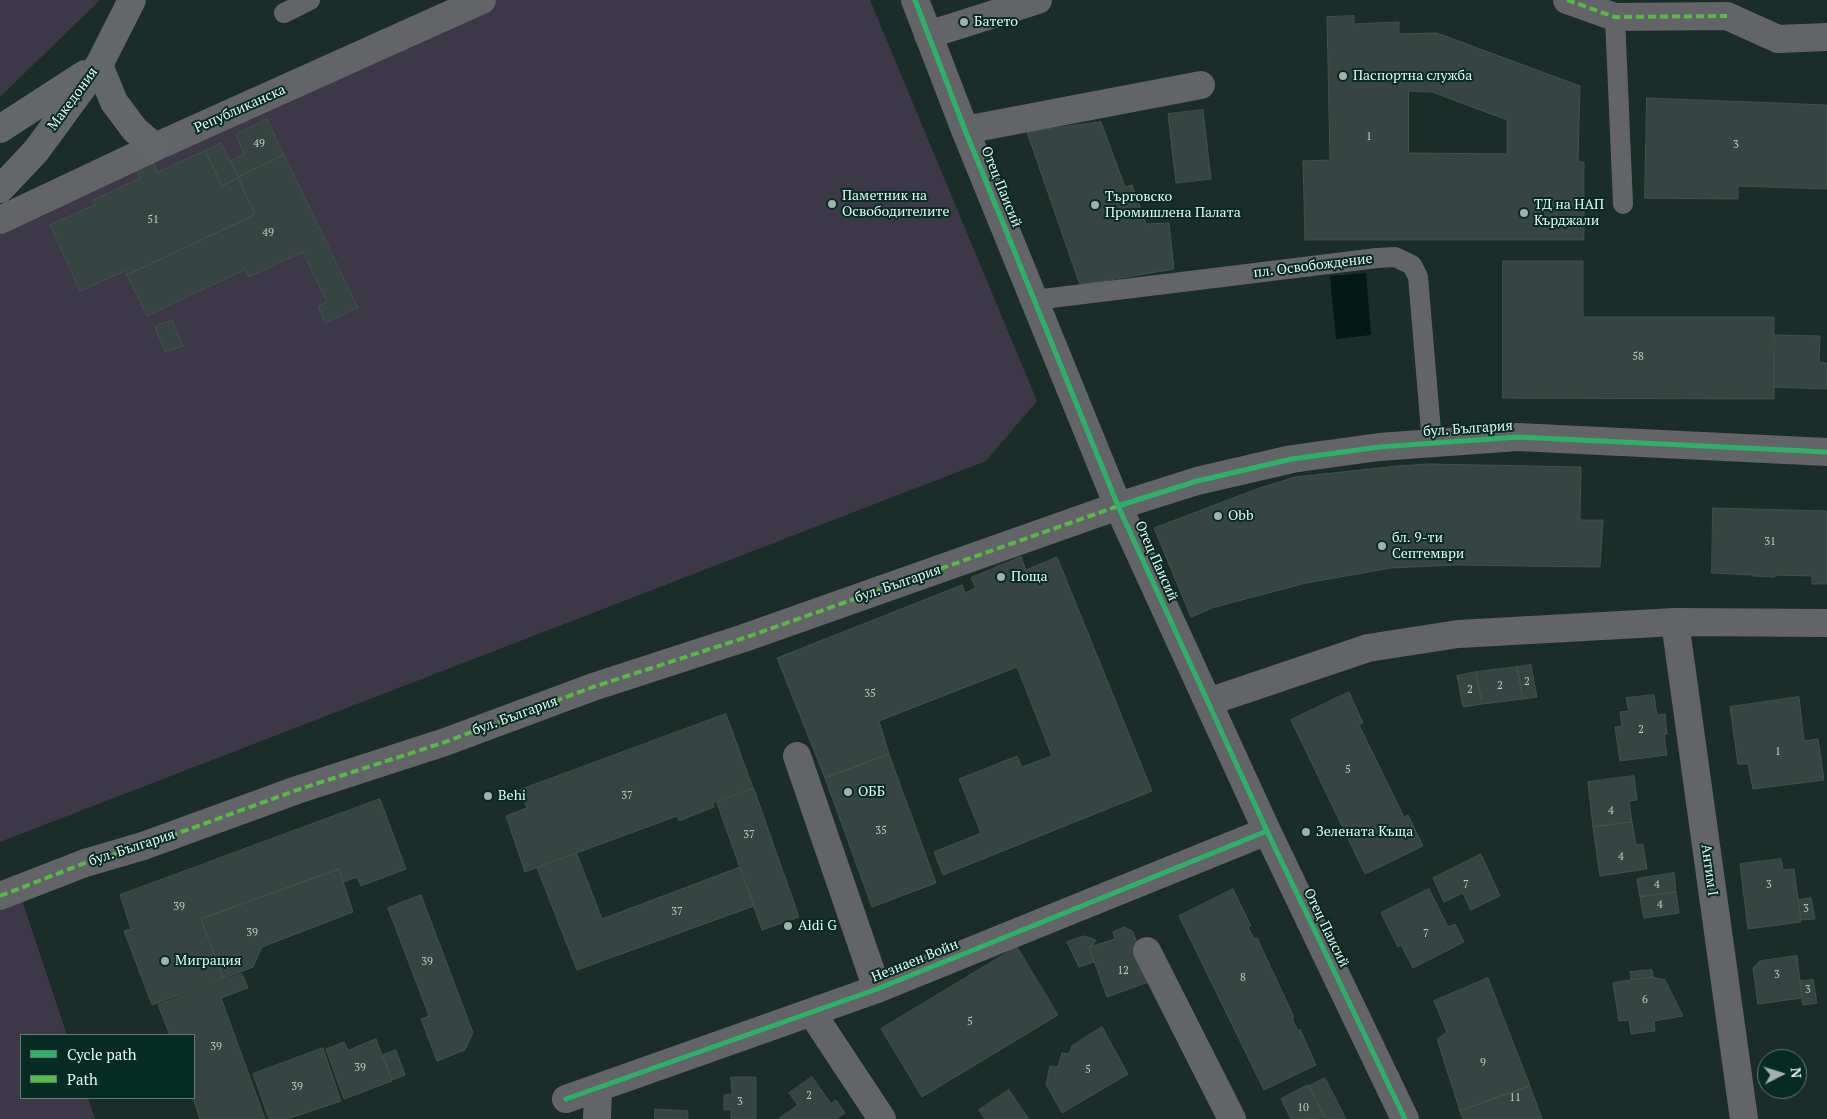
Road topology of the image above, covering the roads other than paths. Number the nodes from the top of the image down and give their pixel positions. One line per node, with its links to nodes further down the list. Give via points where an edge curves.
1 (132, 0): 12 (main road, Македония)
2 (310, 0): 8 (lane)
3 (482, 0): 16 (street, Републиканска)
4 (915, 0): 10 (street, Отец Паисий)
5 (1038, 0): 10 (street)
6 (1568, 0): 9 (street)
7 (1726, 8): 9 (street); 11 (street, via 1778,39)
8 (284, 13)
9 (1615, 17): 18 (lane)
10 (928, 35): 15 (street, Отец Паисий)
11 (1827, 37)
12 (98, 65): 14 (main road); 16 (main road, via 114,102 136,130); 17 (main road, Македония, via 36,151)
13 (1201, 85): 15 (street)
14 (0, 129)
15 (965, 130): 20 (street, Отец Паисий)
16 (155, 147): 19 (street, Републиканска)
17 (0, 189)
18 (1623, 204)
19 (0, 220)
20 (1035, 300): 21 (lane, пл. Освобождение, via 1395,257 1412,265 1418,277); 23 (street, Отец Паисий)
21 (1432, 443): 22 (street, бул. България, via 1518,437); 23 (street, бул. България, via 1292,459 1197,481)
22 (1827, 452)
23 (1118, 506): 26 (street, Отец Паисий); 29 (street, бул. България)
24 (1675, 622): 25 (street); 26 (street, via 1458,634 1368,648); 39 (street, Антим I)
25 (1827, 623)
26 (1208, 702): 28 (street, Отец Паисий)
27 (797, 756): 31 (street)
28 (1267, 831): 31 (street, Незнаен Войн); 38 (street, Отец Паисий)
29 (0, 896)
30 (1147, 951): 37 (street)
31 (877, 989): 32 (street, Незнаен Войн)
32 (812, 1013): 33 (street, Незнаен Войн); 36 (street)
33 (598, 1088): 34 (street, Незнаен Войн); 35 (street)
34 (566, 1100)
35 (597, 1119)
36 (882, 1119)
37 (1232, 1119)
38 (1405, 1119)
39 (1744, 1119)

